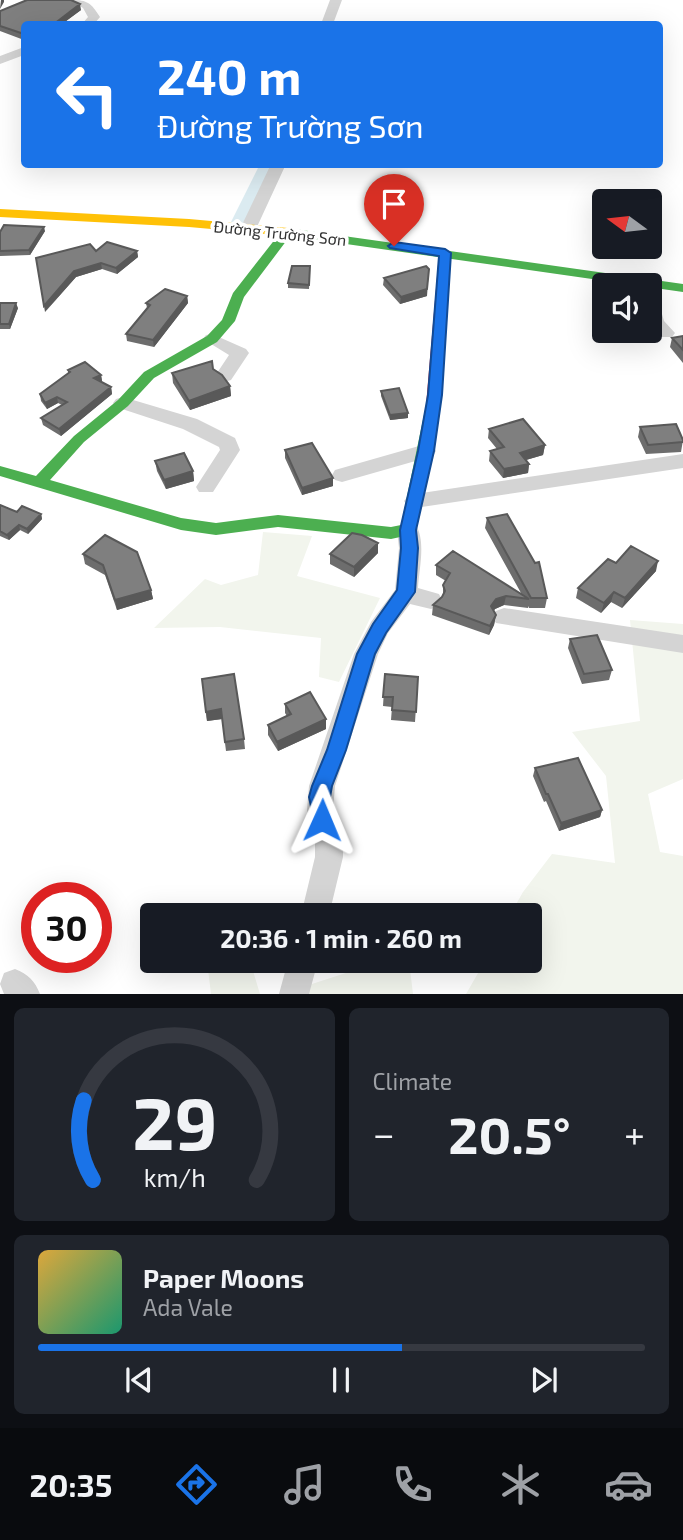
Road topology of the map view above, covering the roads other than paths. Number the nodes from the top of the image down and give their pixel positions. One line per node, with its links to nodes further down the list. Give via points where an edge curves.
1 (77, 0): 3 (street, via 93,13)
2 (336, 0): 4 (street)
3 (91, 21)
4 (328, 21)
5 (21, 52): 6 (street)
6 (0, 60)
7 (277, 168): 9 (street)
8 (0, 213): 9 (main road, Đường Trường Sơn)
9 (248, 229): 10 (main road, Đường Trường Sơn)
10 (287, 232): 11 (main road, Đường Trường Sơn); 17 (main road, via 238,296 229,321)
11 (445, 253): 12 (main road, Đường Trường Sơn); 20 (main road, via 435,395)
12 (592, 276)
13 (662, 286): 14 (main road, Đường Trường Sơn)
14 (683, 288)
15 (662, 328): 16 (street)
16 (666, 332)
17 (212, 338): 18 (street, via 240,353); 19 (main road, via 149,375)
18 (224, 376)
19 (123, 403): 24 (main road, via 79,439); 25 (street, via 190,424 228,443 230,450)
20 (426, 451): 23 (street); 26 (main road)
21 (683, 461): 26 (street)
22 (0, 471): 24 (main road)
23 (342, 475)
24 (40, 481): 27 (main road, via 181,524 216,529 278,521 391,533)
25 (206, 486)
26 (415, 501): 27 (main road)
27 (408, 530): 28 (street)
28 (406, 592): 29 (street); 32 (street, via 366,654 322,786 320,810 330,857)
29 (431, 600)
30 (504, 617): 31 (street)
31 (683, 644)
32 (319, 903)
33 (300, 973): 34 (street)
34 (294, 994)

